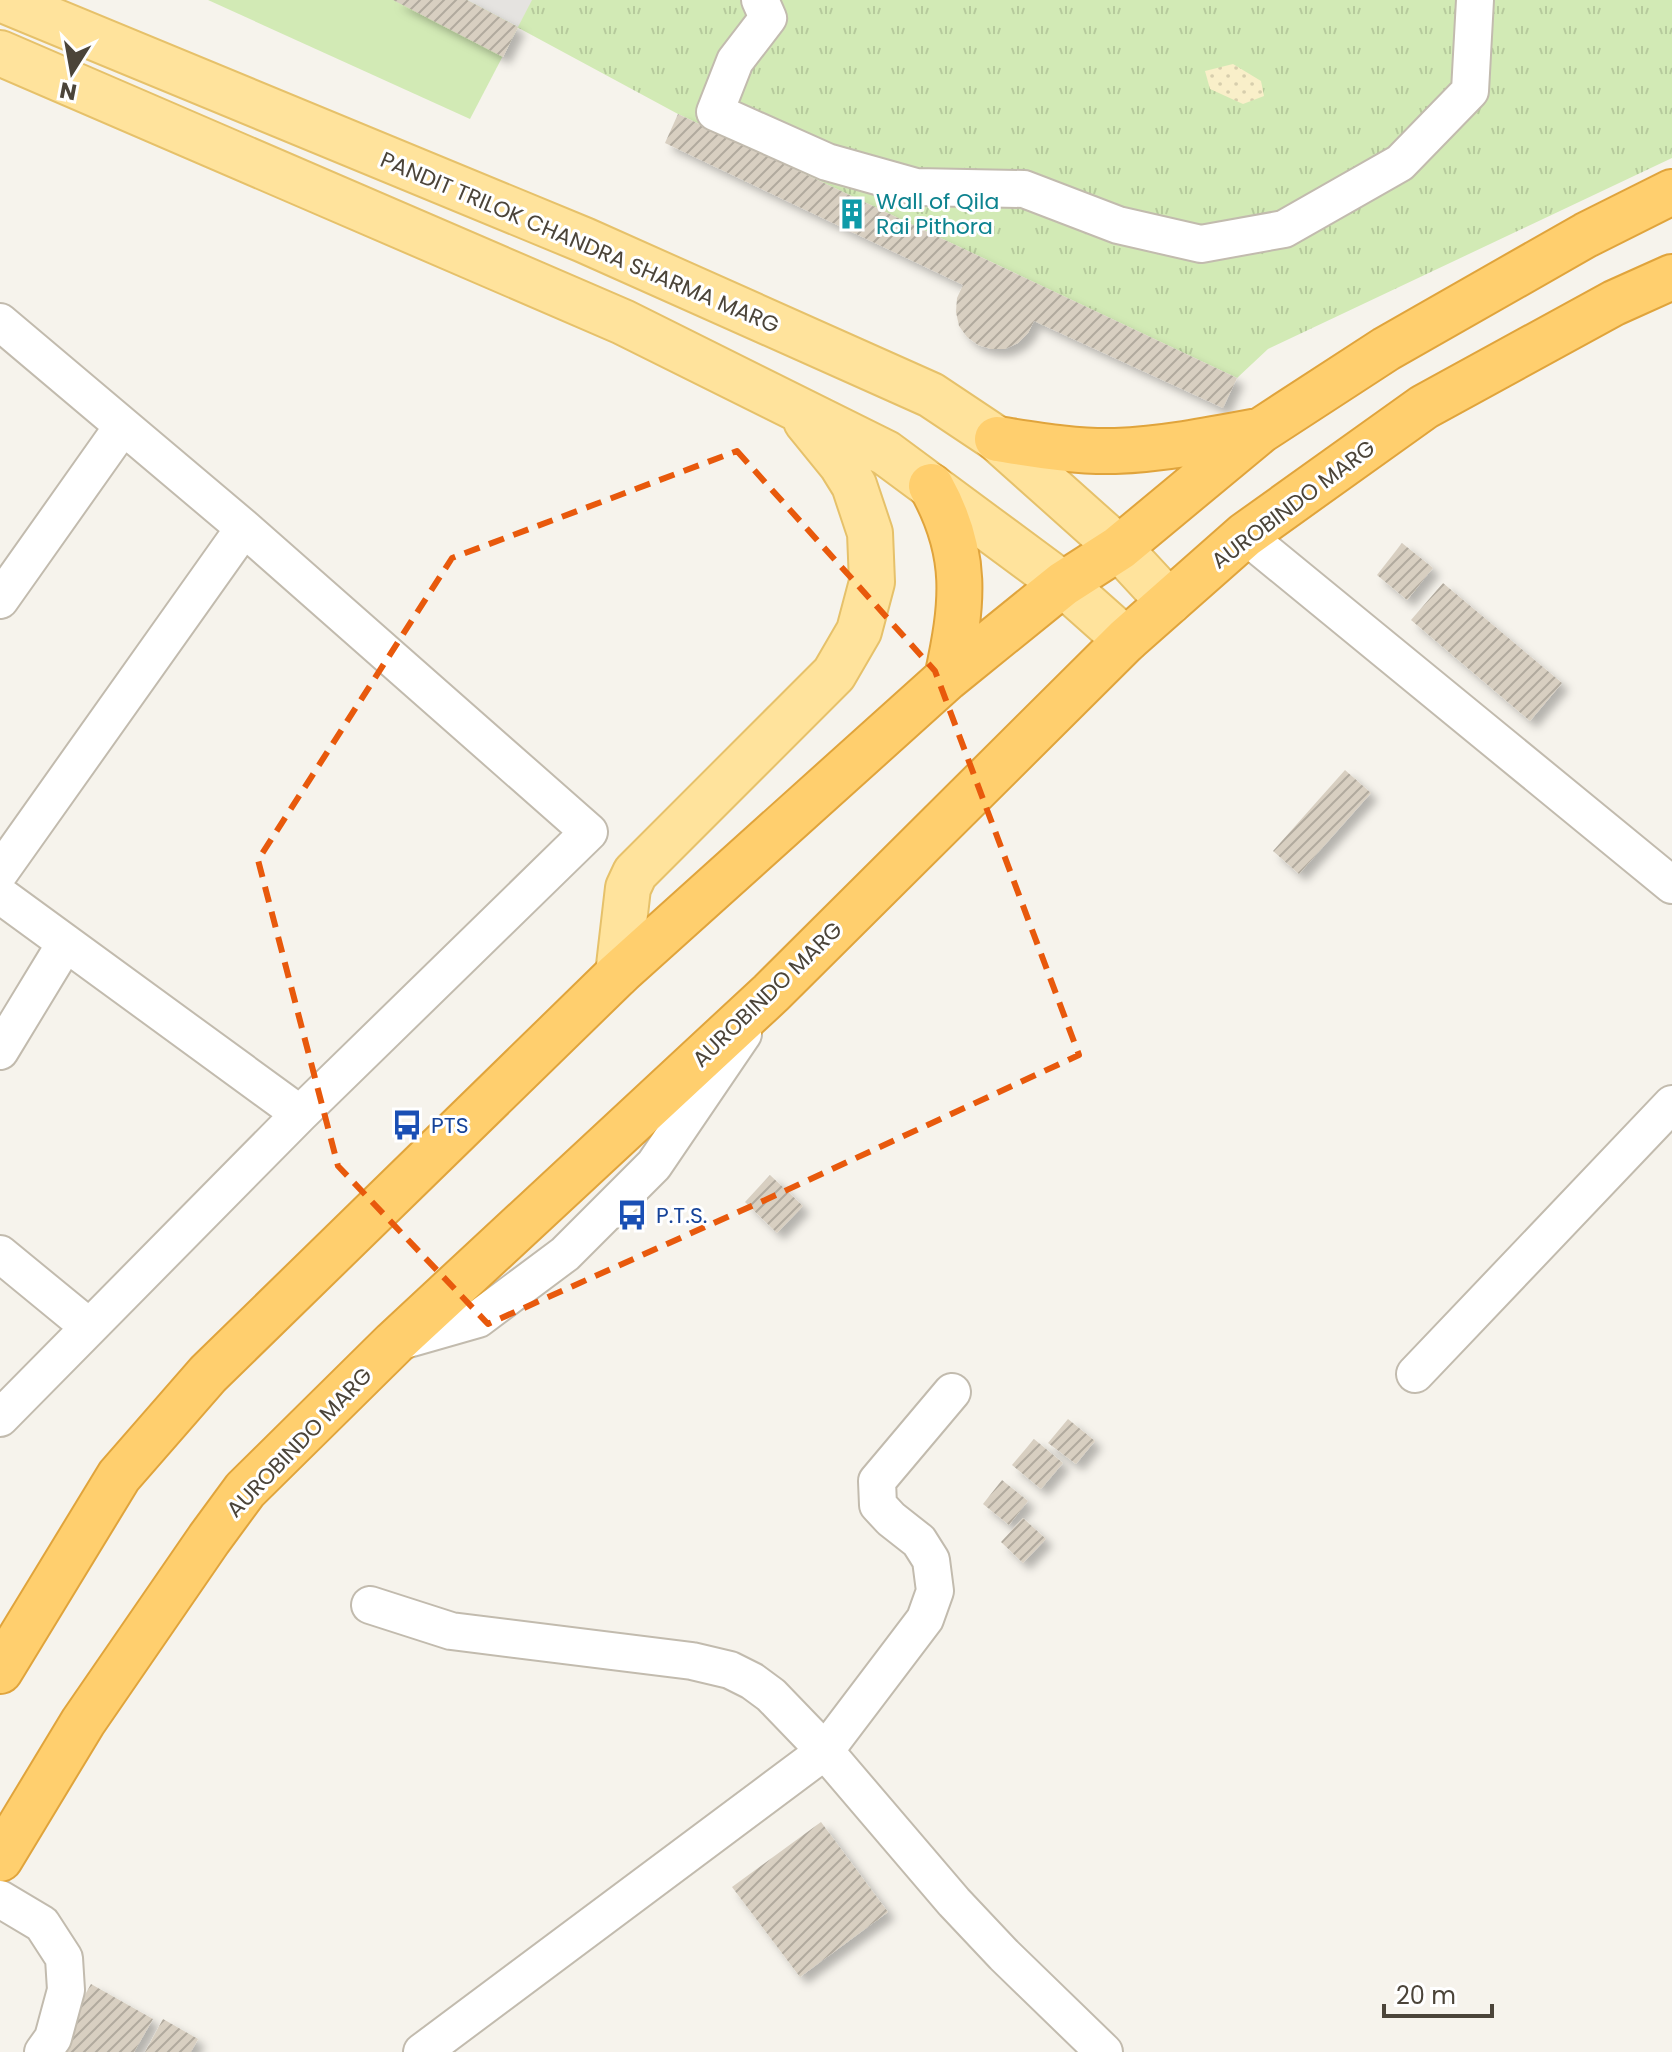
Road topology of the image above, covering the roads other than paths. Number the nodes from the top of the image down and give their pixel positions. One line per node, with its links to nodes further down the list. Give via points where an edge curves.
1 (760, 0): 2 (street, via 768,18 735,61 715,112 827,162 916,187 1024,189 1118,225 1201,244 1284,229 1400,163 1470,91)
2 (1475, 0)
3 (7, 16): 11 (main road, PANDIT TRILOK CHANDRA SHARMA MARG, via 584,240 931,395)
4 (0, 53): 8 (main road, via 623,322)
5 (1672, 192): 10 (highway, via 1386,349)
6 (1672, 277): 14 (highway, AUROBINDO MARG, via 1424,407)
7 (0, 322): 9 (street)
8 (796, 408): 12 (main road, via 886,453); 25 (main road, via 841,464 863,508 873,558 867,607 834,674 635,873 628,888)
9 (123, 426): 13 (street); 17 (street)
10 (1260, 431): 11 (highway, via 1114,451 1055,449); 15 (highway)
11 (997, 439): 15 (main road, PANDIT TRILOK CHANDRA SHARMA MARG)
12 (931, 486): 16 (main road); 20 (highway, via 955,541 961,581)
13 (244, 528): 21 (street); 28 (street, via 589,832)
14 (1245, 535): 18 (highway, AUROBINDO MARG); 22 (street)
15 (1119, 548): 16 (highway); 18 (main road, PANDIT TRILOK CHANDRA SHARMA MARG)
16 (1063, 584): 19 (main road); 20 (highway)
17 (0, 600)
18 (1169, 602): 19 (highway, AUROBINDO MARG)
19 (1126, 640): 37 (highway, AUROBINDO MARG, via 771,993 394,1343 236,1502 83,1722)
20 (947, 678): 25 (highway)
21 (0, 872)
22 (1672, 885)
23 (0, 895): 24 (street)
24 (65, 944): 26 (street); 28 (street)
25 (618, 974): 35 (highway, via 208,1374 119,1476)
26 (0, 1051)
27 (1672, 1104): 31 (street)
28 (300, 1114): 30 (street)
29 (0, 1254): 30 (street)
30 (89, 1327): 33 (street)
31 (1415, 1374)
32 (952, 1392): 36 (street, via 877,1481 878,1505 919,1541 931,1560 935,1591 925,1619)
33 (0, 1418)
34 (370, 1605): 36 (street, via 451,1631 730,1670 771,1695)
35 (1, 1668)
36 (825, 1751): 40 (street); 41 (street, via 954,1902)
37 (0, 1859)
38 (0, 1899): 39 (street, via 42,1924 64,1958 66,1990 53,2038)
39 (43, 2052)
40 (422, 2052)
41 (1104, 2052)

